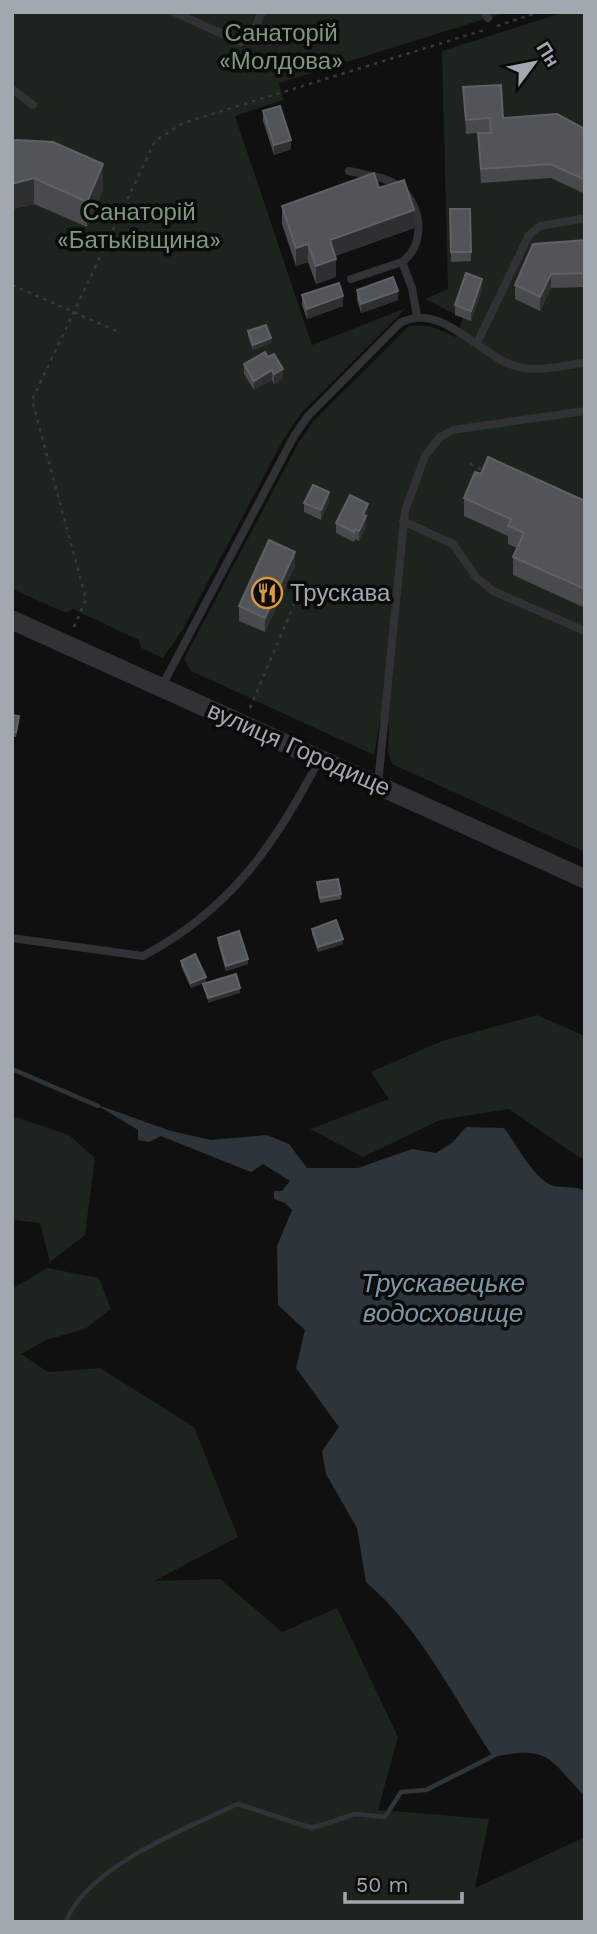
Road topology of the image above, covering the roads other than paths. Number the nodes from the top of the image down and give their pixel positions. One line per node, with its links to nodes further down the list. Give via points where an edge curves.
1 (174, 12): 2 (lane, via 240,42 251,37)
2 (262, 12)
3 (12, 89): 4 (lane)
4 (33, 105)
5 (349, 171): 7 (lane, via 384,178 410,198 418,233 415,247)
6 (585, 218): 10 (lane, via 534,229)
7 (402, 262): 8 (lane); 9 (lane)
8 (351, 279)
9 (417, 316): 10 (lane, via 435,320); 16 (lane, via 395,328 301,426)
10 (477, 343): 11 (lane, via 522,368)
11 (585, 363)
12 (585, 411): 13 (lane, via 468,427 440,437 425,456)
13 (403, 521): 15 (lane, via 453,544 476,577 493,591); 18 (lane)
14 (12, 620): 16 (street, вулиця Городище)
15 (585, 631)
16 (161, 687): 17 (street, вулиця Городище)
17 (319, 760): 18 (street, вулиця Городище); 20 (lane, via 252,871 162,946 143,956)
18 (378, 785): 19 (street, вулиця Городище)
19 (585, 879)
20 (12, 938)

